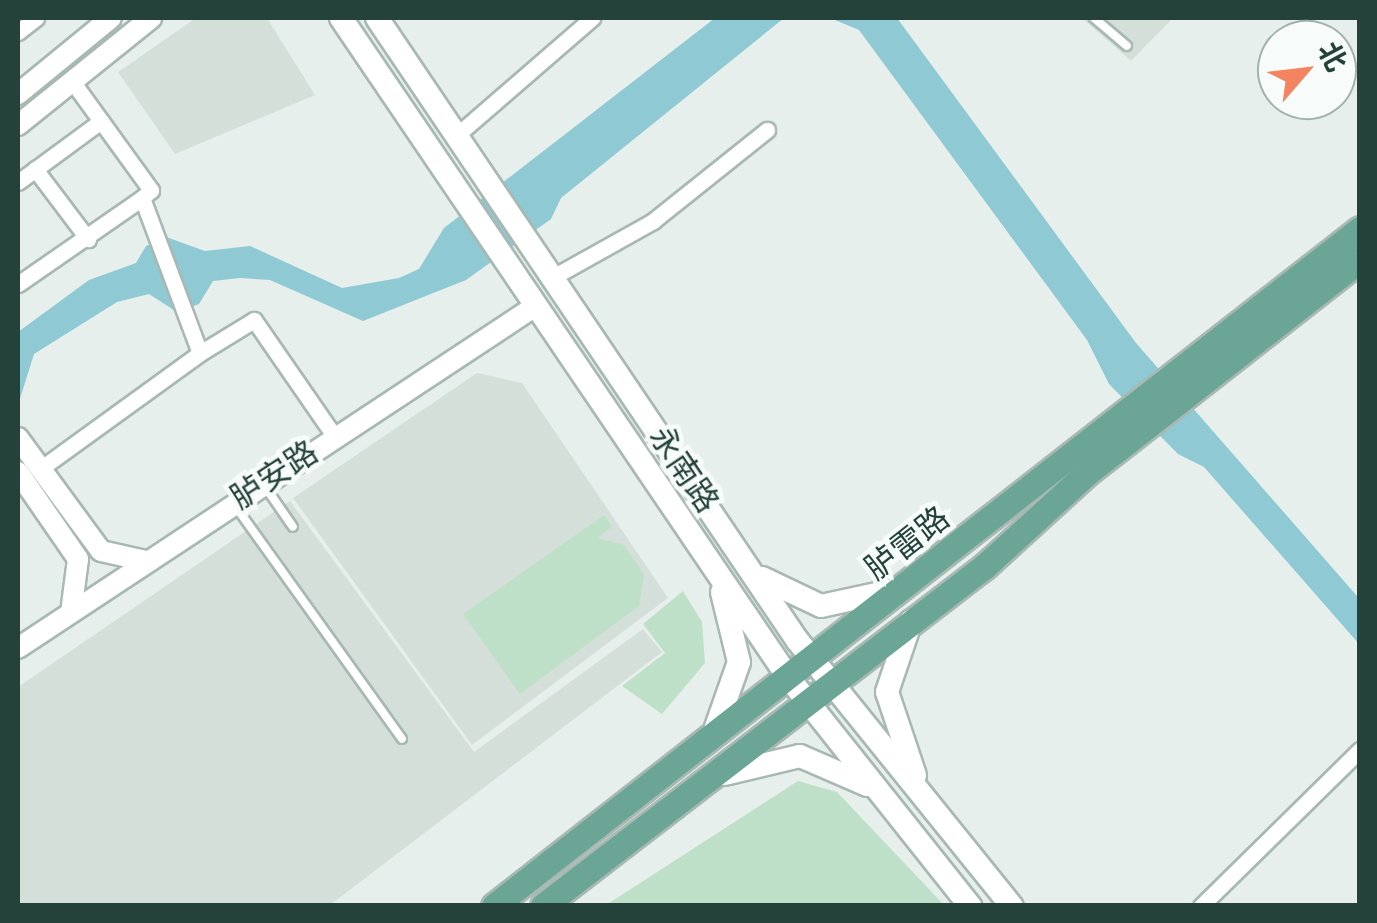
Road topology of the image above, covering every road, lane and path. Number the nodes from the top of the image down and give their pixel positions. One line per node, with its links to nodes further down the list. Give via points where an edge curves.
1 (36, 18): 9 (street)
2 (112, 18): 8 (street)
3 (151, 18): 11 (street)
4 (341, 18): 25 (main road)
5 (377, 18): 16 (main road, 永南路)
6 (592, 18): 16 (street)
7 (1094, 18): 10 (lane)
8 (88, 25): 12 (street)
9 (18, 32)
10 (1127, 46)
11 (72, 81): 13 (street); 14 (street)
12 (18, 94)
13 (101, 121): 17 (street); 19 (street, via 151,190)
14 (18, 125)
15 (767, 130): 23 (street, via 654,221)
16 (457, 136): 23 (main road, 永南路)
17 (36, 169): 18 (street); 21 (street)
18 (18, 182)
19 (142, 198): 21 (street); 26 (street)
20 (1360, 229): 27 (main road, 胪雷路)
21 (88, 239): 24 (street)
22 (1360, 260): 27 (main road, 胪雷路)
23 (552, 277): 37 (main road, 永南路)
24 (18, 284)
25 (534, 307): 29 (street, 胪安路); 36 (main road)
26 (200, 354): 29 (street, via 254,320); 30 (street)
27 (1178, 387): 38 (main road, 胪雷路, via 1118,420); 40 (main road, 胪雷路, via 1145,428)
28 (18, 438): 30 (street)
29 (334, 438): 32 (street, 胪安路)
30 (40, 468): 35 (street, via 101,551)
31 (18, 472): 39 (street, via 78,559)
32 (264, 484): 33 (street, 胪安路); 34 (lane)
33 (234, 503): 35 (street, 胪安路); 47 (lane)
34 (293, 527)
35 (146, 562): 39 (street, 胪安路)
36 (711, 566): 43 (main road); 46 (main road, via 739,662)
37 (748, 567): 38 (main road, via 780,592 822,606); 42 (main road, 永南路)
38 (912, 583): 42 (main road, 胪雷路)
39 (70, 614): 41 (street, 胪安路)
40 (911, 622): 44 (main road, 胪雷路); 51 (main road, via 887,692 891,726)
41 (18, 648)
42 (811, 660): 43 (main road, 胪雷路); 44 (main road, 永南路)
43 (788, 677): 45 (main road); 46 (main road, 胪雷路)
44 (829, 684): 45 (main road, 胪雷路); 51 (main road, 永南路)
45 (806, 700): 49 (main road, 胪雷路); 50 (main road)
46 (712, 738): 53 (main road, 胪雷路)
47 (402, 739)
48 (1360, 750): 58 (street)
49 (684, 792): 50 (main road, via 748,764 800,756 837,766); 52 (main road, 胪雷路)
50 (887, 800): 56 (main road)
51 (929, 805): 57 (main road, 永南路)
52 (574, 882): 54 (main road, 胪雷路); 55 (lane)
53 (494, 906)
54 (544, 906)
55 (560, 906)
56 (970, 906)
57 (1012, 906)
58 (1201, 906)

